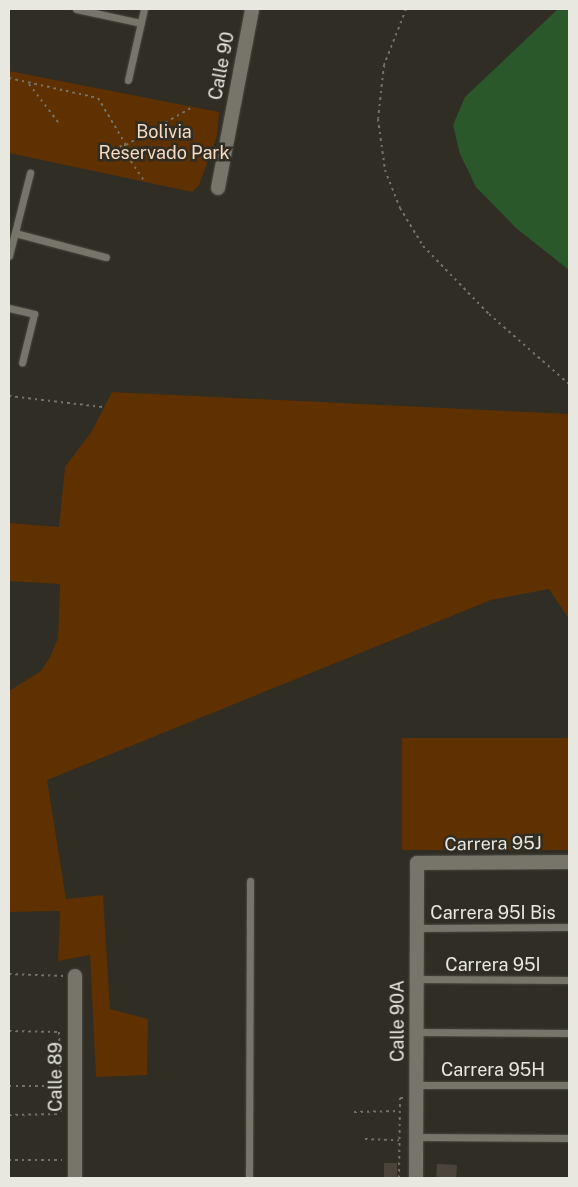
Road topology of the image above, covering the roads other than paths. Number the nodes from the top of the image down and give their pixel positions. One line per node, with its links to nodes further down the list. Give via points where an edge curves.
1 (76, 9): 4 (lane)
2 (144, 9): 4 (lane)
3 (252, 9): 7 (street, Calle 90)
4 (141, 24): 5 (lane)
5 (128, 80)
6 (30, 173): 8 (lane)
7 (218, 188)
8 (14, 233): 9 (lane); 10 (lane)
9 (9, 256)
10 (106, 257)
11 (9, 308): 12 (lane, via 34,314)
12 (22, 363)
13 (569, 862): 14 (street, Carrera 95J)
14 (418, 863): 16 (street, Calle 90A)
15 (250, 881): 28 (lane)
16 (417, 928): 17 (lane, Carrera 95I Bis); 19 (street, Calle 90A)
17 (569, 928)
18 (75, 976): 27 (street, Calle 89, via 75,1032 68,1114)
19 (417, 979): 20 (lane, Carrera 95I); 21 (street, Calle 90A)
20 (569, 980)
21 (417, 1032): 22 (lane); 23 (street, Calle 90A)
22 (569, 1033)
23 (417, 1085): 24 (lane, Carrera 95H); 25 (street, Calle 90A)
24 (569, 1085)
25 (416, 1137): 26 (lane); 29 (street, Calle 90A)
26 (569, 1138)
27 (75, 1178)
28 (249, 1178)
29 (416, 1178)

